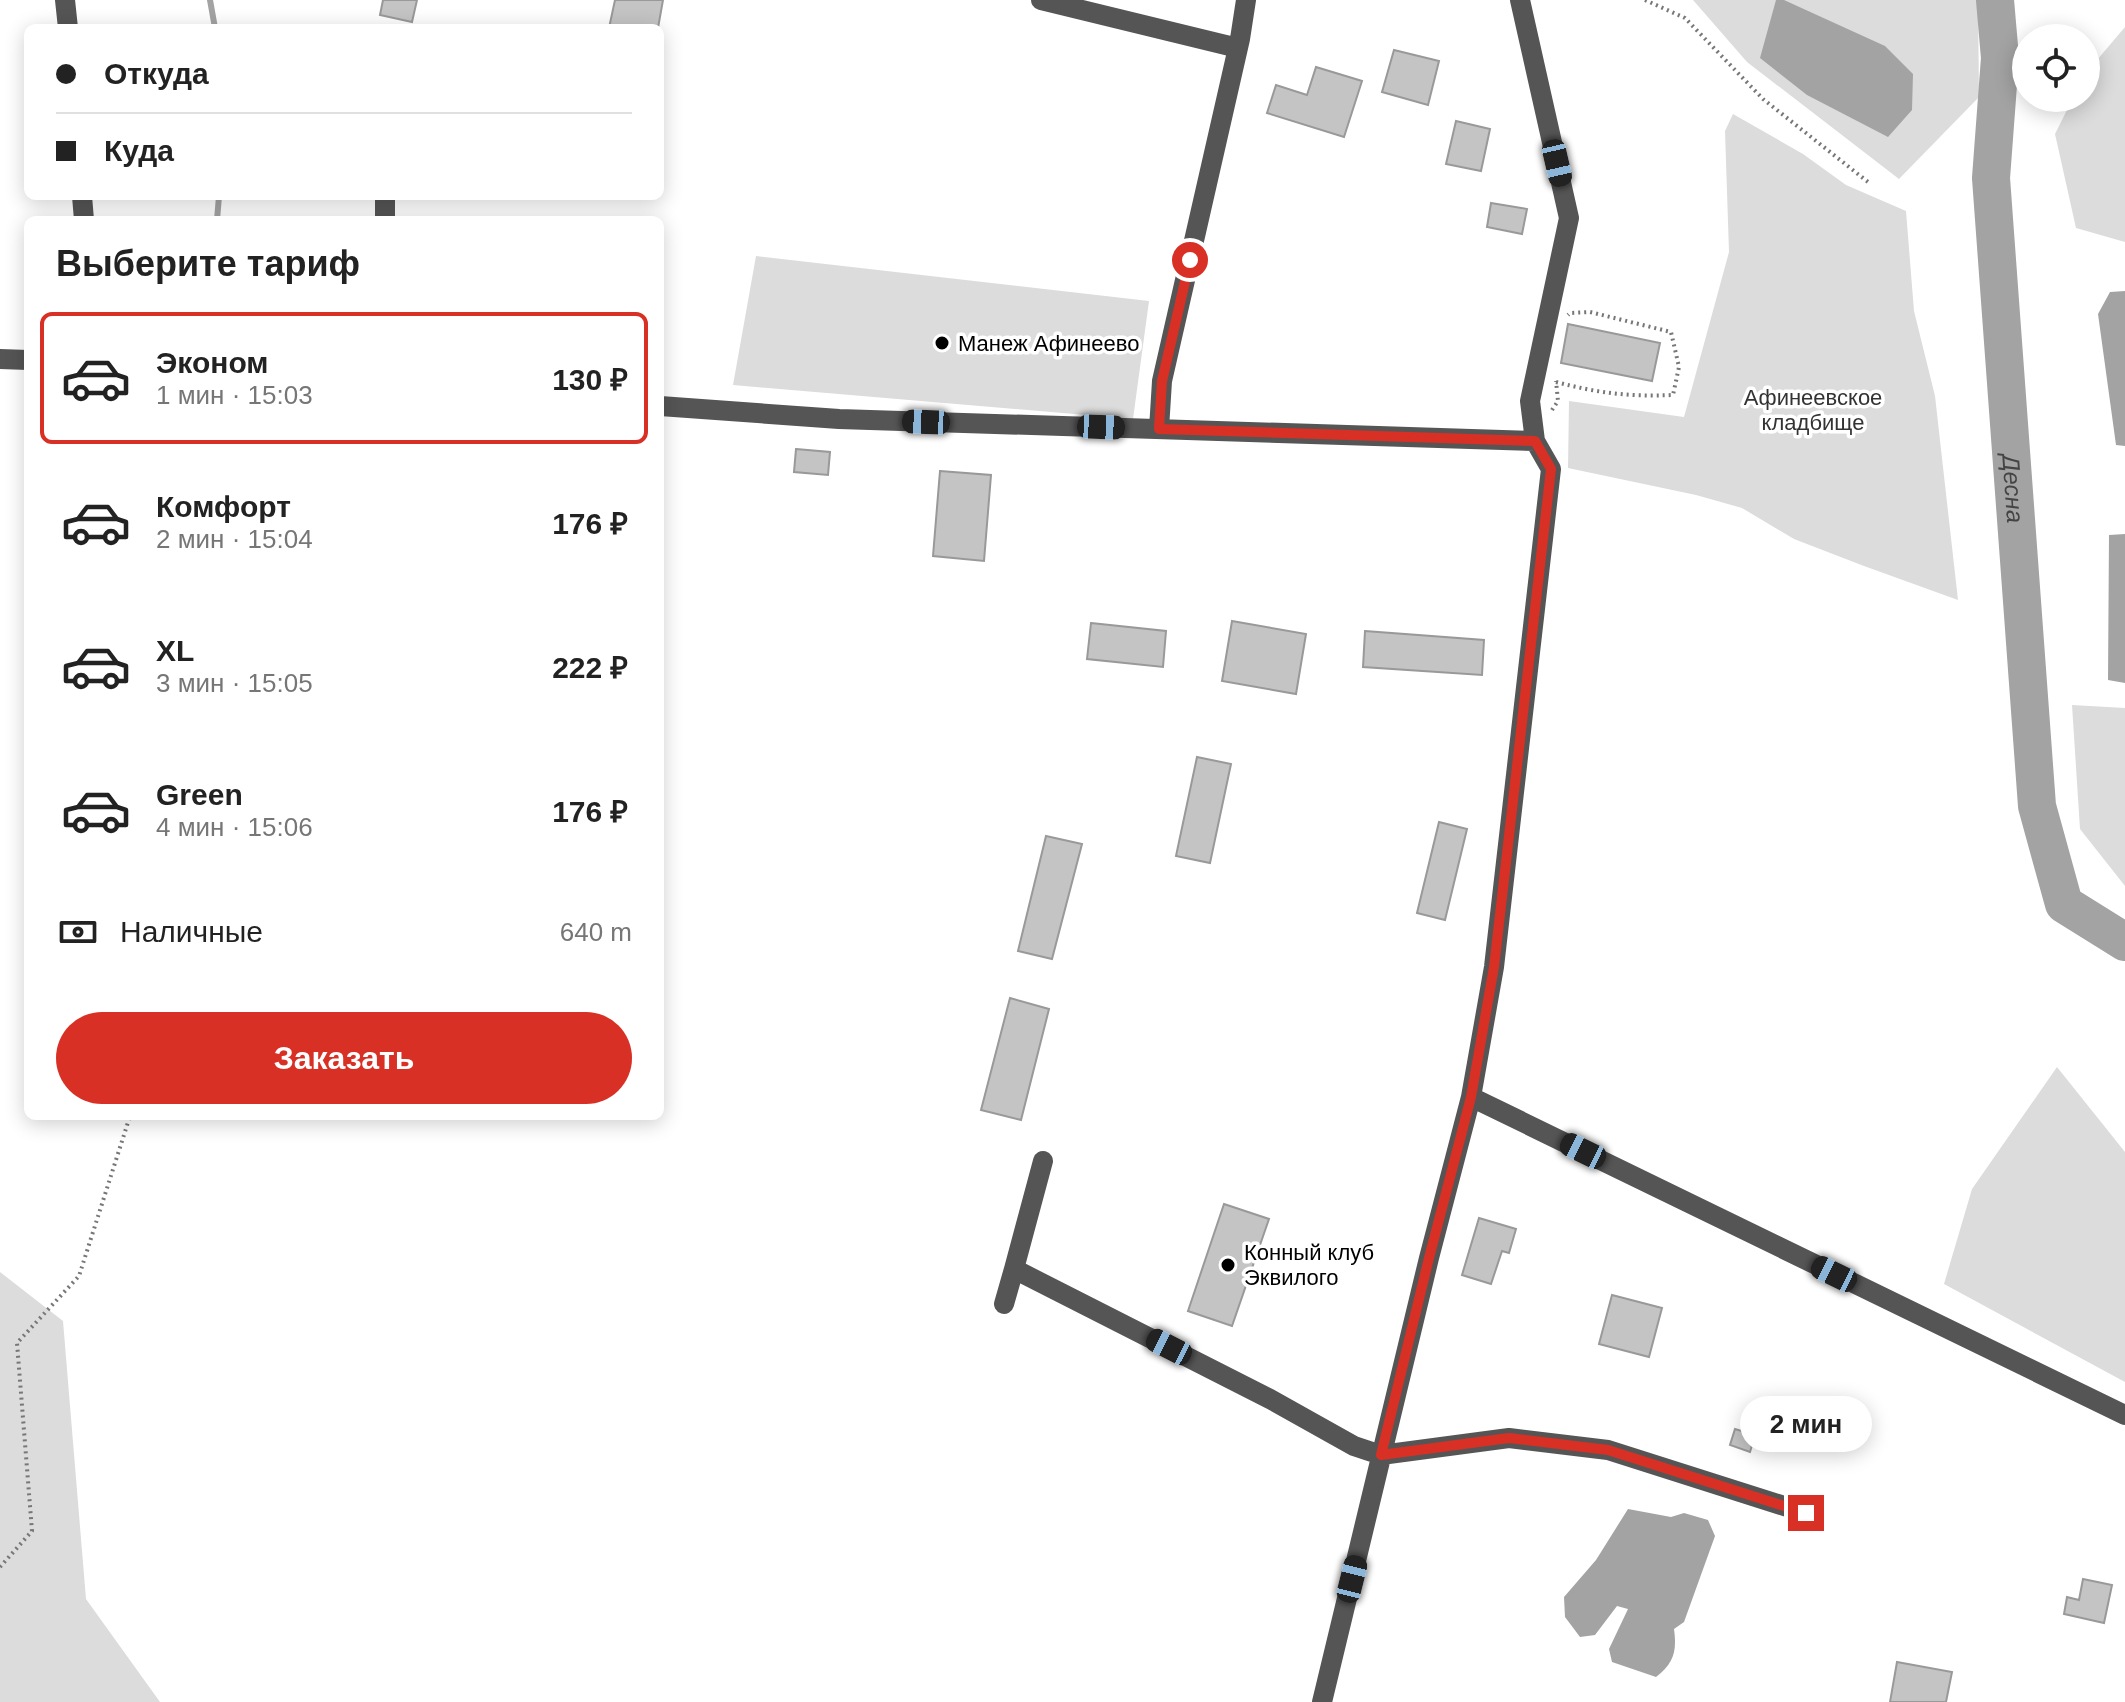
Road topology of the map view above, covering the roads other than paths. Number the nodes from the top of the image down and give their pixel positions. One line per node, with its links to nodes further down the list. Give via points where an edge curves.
1 (65, 0): 5 (street)
2 (1041, 0): 6 (street)
3 (1246, 0): 6 (street)
4 (1520, 0): 11 (street, via 1569,218 1530,401)
5 (68, 24)
6 (1238, 48): 10 (street, via 1162,381)
7 (0, 359): 8 (street)
8 (24, 360)
9 (664, 406): 10 (street, via 839,419)
10 (1159, 429): 11 (street)
11 (1534, 433): 12 (street, via 1551,469 1494,967)
12 (1471, 1097): 16 (street); 17 (street)
13 (1043, 1161): 14 (street)
14 (1014, 1269): 15 (street); 17 (street, via 1354,1446)
15 (1004, 1304)
16 (2125, 1415)
17 (1381, 1455): 18 (street, via 1509,1438 1608,1450); 19 (street)
18 (1806, 1513)
19 (1322, 1702)

